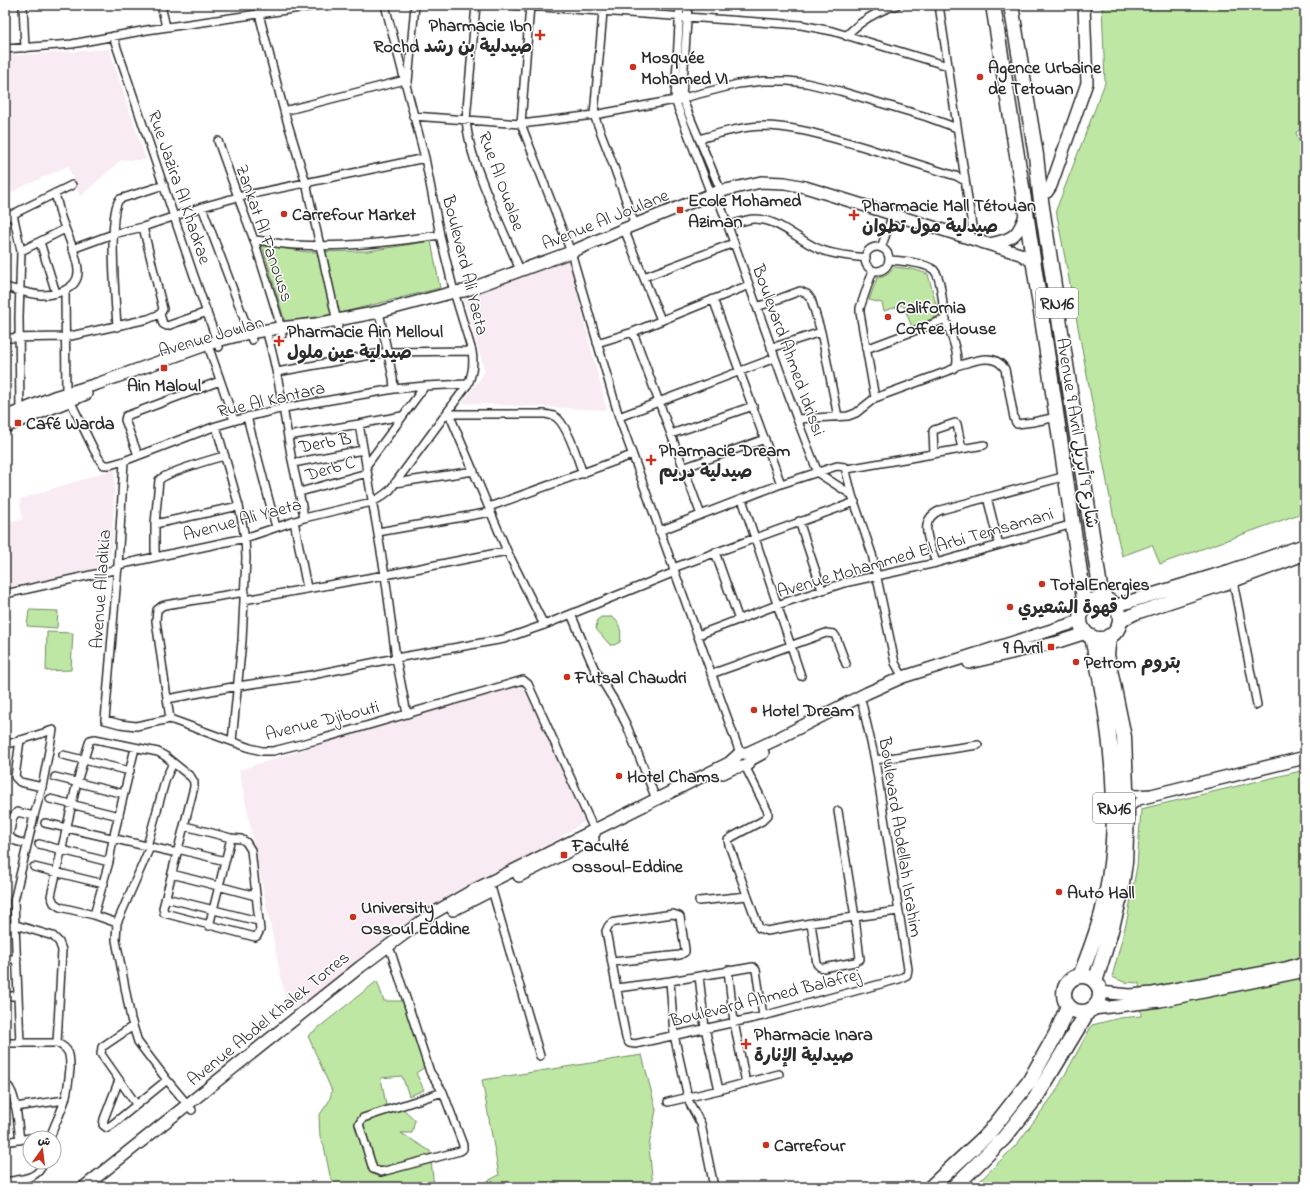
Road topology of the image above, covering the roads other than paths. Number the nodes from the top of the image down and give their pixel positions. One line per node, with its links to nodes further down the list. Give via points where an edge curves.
1 (23, 5): 26 (street)
2 (161, 5): 23 (street)
3 (258, 5): 19 (street)
4 (321, 5): 19 (street)
5 (386, 5): 29 (street, Boulevard Ali Yaeta)
6 (415, 5): 30 (street)
7 (476, 5): 36 (street, Rue Al Oualae)
8 (512, 5): 17 (street)
9 (630, 5): 20 (street)
10 (680, 5): 21 (street)
11 (688, 5): 22 (street)
12 (897, 5): 25 (street, via 865,19)
13 (939, 5): 28 (street)
14 (993, 5): 51 (highway, Avenue 9 Avril شارع 9 أبريل / RN16)
15 (1011, 5): 48 (highway, Avenue 9 Avril شارع 9 أبريل / RN16)
16 (1084, 5): 48 (main road, via 1088,80 1049,190)
17 (530, 6): 18 (street); 37 (street)
18 (603, 12): 20 (street); 34 (street)
19 (259, 14): 23 (street); 33 (street)
20 (661, 15): 21 (street)
21 (680, 17): 22 (street); 32 (street)
22 (688, 17): 25 (street, via 801,25); 31 (street)
23 (166, 27): 24 (street)
24 (113, 36): 26 (street, via 72,44); 44 (street, Rue Jazira Al Khadrae)
25 (846, 36): 28 (street)
26 (25, 48): 27 (street)
27 (5, 49)
28 (948, 66): 38 (street)
29 (405, 80): 30 (street, Boulevard Ali Yaeta); 33 (street)
30 (407, 88): 35 (street, Boulevard Ali Yaeta)
31 (682, 98): 32 (street); 38 (street, via 738,84 788,81 840,91); 39 (street)
32 (675, 100): 34 (street); 47 (street)
33 (284, 111): 43 (street)
34 (594, 115): 37 (street); 56 (street)
35 (413, 116): 36 (street); 41 (street, Boulevard Ali Yaeta)
36 (466, 120): 37 (street); 76 (street, Rue Al Oualae, via 473,156)
37 (521, 124): 72 (street)
38 (957, 128): 42 (street)
39 (699, 139): 42 (street, via 746,127 790,128 825,136 956,176); 47 (street)
40 (218, 140): 49 (street, Zankat Al Fanouss)
41 (425, 158): 43 (street); 62 (street, Boulevard Ali Yaeta)
42 (965, 181): 63 (street, via 972,226)
43 (306, 183): 49 (street); 68 (street)
44 (164, 185): 54 (street, Rue Jazira Al Khadrae); 61 (street, via 118,200)
45 (72, 186): 46 (street)
46 (55, 193): 52 (street); 59 (street)
47 (717, 194): 53 (main road, Avenue Al Joulane, via 761,182 785,183); 56 (main road, Avenue Al Joulane); 58 (street, Boulevard Ahmed Idrissi)
48 (1040, 194): 189 (highway, Avenue 9 Avril شارع 9 أبريل / RN16, via 1100,587)
49 (238, 197): 50 (street); 64 (street, Zankat Al Fanouss)
50 (202, 207): 54 (street); 97 (street)
51 (1026, 212): 67 (main road, via 1022,225 1015,234); 75 (highway, Avenue 9 Avril شارع 9 أبريل / RN16)
52 (13, 214): 55 (street); 71 (street)
53 (893, 214): 63 (main road, Avenue Al Joulane); 69 (street)
54 (174, 216): 57 (street); 87 (street, Rue Jazira Al Khadrae)
55 (5, 218)
56 (635, 225): 60 (main road, Avenue Al Joulane)
57 (143, 226): 61 (street); 88 (street, via 163,309)
58 (728, 226): 66 (street, Boulevard Ahmed Idrissi); 73 (street, via 755,219 764,220 817,248)
59 (65, 229): 65 (street); 70 (street)
60 (624, 229): 72 (main road, Avenue Al Joulane); 78 (street)
61 (113, 234): 70 (street); 93 (street)
62 (440, 235): 68 (street, via 393,242); 84 (street, Boulevard Ali Yaeta)
63 (969, 238): 67 (main road, Avenue Al Joulane)
64 (254, 240): 68 (street); 94 (street, Zankat Al Fanouss, via 278,316)
65 (40, 242): 71 (street); 83 (street)
66 (734, 243): 78 (street); 79 (street, Boulevard Ahmed Idrissi)
67 (989, 244): 75 (main road, Avenue Al Joulane, via 1020,254)
68 (320, 246): 92 (street)
69 (881, 248): 73 (street, via 872,249); 74 (street, via 888,254)
70 (72, 250): 81 (street, via 78,276)
71 (21, 252): 82 (street)
72 (571, 252): 76 (main road, Avenue Al Joulane); 102 (street)
73 (866, 258): 77 (street, via 867,265)
74 (889, 260): 77 (street, via 885,268); 90 (street, via 924,265 935,271 940,283)
75 (1034, 265): 128 (highway, Avenue 9 Avril شارع 9 أبريل / RN16)
76 (520, 270): 84 (main road, Avenue Al Joulane)
77 (873, 270): 105 (street, via 860,308)
78 (644, 277): 91 (street)
79 (749, 285): 85 (street); 86 (street, Boulevard Ahmed Idrissi)
80 (5, 288): 82 (street)
81 (66, 290): 83 (street); 99 (street)
82 (20, 291): 83 (street, via 34,294); 98 (street)
83 (56, 293)
84 (458, 293): 89 (main road, Avenue Joulan); 106 (street, Boulevard Ali Yaeta)
85 (713, 299): 91 (street); 110 (street)
86 (757, 307): 96 (street, via 795,292 804,292 811,300); 104 (street, Boulevard Ahmed Idrissi)
87 (207, 312): 88 (street, via 167,326 163,324); 103 (street, Rue Jazira Al Khadrae)
88 (160, 314): 93 (street)
89 (380, 316): 92 (main road, Avenue Joulan); 107 (street)
90 (946, 319): 105 (street); 109 (street, via 957,355)
91 (661, 320): 95 (street)
92 (338, 323): 94 (main road, Avenue Joulan)
93 (117, 327): 99 (street)
94 (280, 331): 97 (main road, Avenue Joulan); 100 (main road, Avenue Joulan)
95 (634, 332): 102 (street); 118 (street)
96 (821, 332): 104 (street); 127 (street)
97 (250, 336): 100 (main road, Avenue Joulan); 103 (main road, Avenue Joulan)
98 (19, 337): 99 (street); 101 (street); 122 (street)
99 (66, 337): 116 (street)
100 (268, 337): 111 (street)
101 (5, 338)
102 (598, 343): 126 (street)
103 (216, 347): 112 (street, Rue Jazira Al Khadrae); 116 (main road, Avenue Joulan)
104 (771, 348): 108 (street, Boulevard Ahmed Idrissi)
105 (866, 349): 117 (street)
106 (472, 351): 107 (street); 113 (street, Boulevard Ali Yaeta, via 473,372)
107 (387, 352): 111 (street); 115 (street)
108 (775, 358): 110 (street); 129 (street, Boulevard Ahmed Idrissi)
109 (956, 366): 117 (street, via 932,378); 128 (street, via 986,358 1002,364 1017,424)
110 (739, 371): 118 (street); 119 (street)
111 (277, 372): 120 (street)
112 (220, 381): 130 (street, Rue Jazira Al Khadrae); 141 (street, via 126,416 125,420)
113 (468, 384): 114 (street, Rue Al Kantara); 121 (street, Boulevard Ali Yaeta)
114 (425, 386): 115 (street, Rue Al Kantara); 123 (street)
115 (394, 389): 120 (street, Rue Al Kantara)
116 (68, 396): 122 (main road, Avenue Joulan); 144 (street, Rue Al Kantara, via 104,465)
117 (875, 398): 127 (street, via 856,413)
118 (659, 402): 126 (street); 134 (street)
119 (753, 406): 134 (street); 136 (street)
120 (284, 408): 125 (street, Rue Al Kantara); 135 (street)
121 (449, 413): 149 (street); 151 (street, via 554,416 565,429); 153 (street, Boulevard Ali Yaeta)
122 (20, 416): 124 (main road, Avenue Joulan); 133 (main road, Avenue Joulan)
123 (402, 416): 131 (street); 148 (street)
124 (5, 417)
125 (247, 417): 130 (street, Rue Al Kantara); 168 (street)
126 (618, 417): 142 (street)
127 (838, 417): 129 (street)
128 (1057, 417): 152 (highway, Avenue 9 Avril شارع 9 أبريل / RN16)
129 (797, 419): 150 (street, Boulevard Ahmed Idrissi)
130 (234, 420): 132 (street, Rue Al Kantara)
131 (360, 424): 135 (street); 139 (street)
132 (216, 426): 141 (street, Rue Al Kantara); 143 (street)
133 (5, 427)
134 (671, 434): 146 (street)
135 (288, 436): 145 (street)
136 (764, 439): 146 (street); 154 (street)
137 (984, 445): 138 (street)
138 (962, 449): 140 (street); 140 (street, via 958,424 955,423 933,431)
139 (363, 450): 145 (street, Derb B); 148 (street)
140 (934, 454): 147 (street)
141 (138, 455): 144 (street, Rue Al Kantara)
142 (632, 455): 151 (street); 169 (street)
143 (225, 456): 160 (street); 166 (street, via 159,480)
144 (124, 461): 180 (street, Avenue Alladikia)
145 (293, 463): 155 (street)
146 (683, 468): 162 (street)
147 (847, 469): 150 (street, via 842,466 832,467); 157 (street)
148 (367, 470): 155 (street, Derb C); 159 (street)
149 (474, 470): 153 (street); 161 (street)
150 (818, 473): 154 (street); 157 (street)
151 (583, 474): 161 (street)
152 (1066, 476): 156 (street); 167 (highway, Avenue 9 Avril شارع 9 أبريل / RN16)
153 (395, 483): 159 (street, Boulevard Ali Yaeta, via 384,496)
154 (781, 484): 158 (street)
155 (300, 492): 163 (street)
156 (987, 497): 174 (street); 179 (street, via 931,515 926,523 926,529)
157 (854, 498): 165 (street); 183 (street, via 868,539)
158 (742, 499): 162 (street); 172 (street)
159 (372, 502): 163 (street, Avenue Ali Yaeta); 170 (street)
160 (240, 506): 166 (street); 171 (street)
161 (490, 510): 170 (street); 175 (street)
162 (701, 515): 169 (street)
163 (304, 518): 164 (street, Avenue Ali Yaeta)
164 (294, 521): 168 (street, Avenue Ali Yaeta); 185 (street)
165 (799, 521): 172 (street); 186 (street)
166 (155, 524): 178 (street)
167 (1073, 524): 174 (street, Avenue Mohammed El Arbi Temsamani); 191 (highway, Avenue 9 Avril شارع 9 أبريل / RN16)
168 (276, 527): 171 (street, Avenue Ali Yaeta)
169 (660, 531): 181 (street)
170 (378, 532): 182 (street)
171 (245, 538): 178 (street, Avenue Ali Yaeta); 188 (street)
172 (754, 538): 176 (street); 190 (street)
173 (1305, 544): 189 (main road, via 1222,573)
174 (999, 545): 179 (street, Avenue Mohammed El Arbi Temsamani)
175 (507, 551): 182 (street); 195 (street)
176 (715, 552): 181 (street); 193 (street)
177 (1305, 554): 184 (main road)
178 (155, 557): 180 (street, Avenue Ali Yaeta)
179 (936, 562): 183 (street, Avenue Mohammed El Arbi Temsamani)
180 (118, 567): 187 (street, Avenue Ali Yaeta); 211 (street, Avenue Alladikia, via 105,720 136,726)
181 (674, 570): 192 (street); 197 (street)
182 (386, 575): 185 (street); 200 (street)
183 (876, 576): 186 (street, Avenue Mohammed El Arbi Temsamani); 201 (street)
184 (1233, 581): 194 (main road, via 1136,612); 209 (street)
185 (307, 588): 188 (street)
186 (822, 590): 190 (street, Avenue Mohammed El Arbi Temsamani)
187 (5, 594)
188 (245, 596): 206 (street); 207 (street, via 166,605 158,609 156,621)
189 (1111, 603): 191 (highway, via 1094,600); 194 (highway, RN16, via 1120,617)
190 (777, 605): 193 (street, Avenue Mohammed El Arbi Temsamani); 199 (street)
191 (1085, 606): 196 (highway, RN16, via 1080,616)
192 (571, 614): 195 (street); 231 (street, via 594,668 627,726)
193 (739, 620): 197 (street, Avenue Mohammed El Arbi Temsamani)
194 (1120, 623): 198 (highway)
195 (544, 625): 200 (street, via 504,640)
196 (1086, 630): 198 (highway, via 1098,638); 205 (main road, Avenue Abdel Khalek Torres); 208 (main road, Avenue Abdel Khalek Torres, via 905,683); 279 (highway, RN16, via 1110,740 1114,810 1112,850 1104,905)
197 (698, 635): 203 (street)
198 (1110, 636): 228 (highway, RN16, via 1108,656 1124,737)
199 (791, 646): 202 (street, via 831,633 836,637); 203 (street); 204 (street)
200 (396, 658): 206 (street, via 312,675); 210 (street)
201 (895, 663): 205 (street); 205 (street)
202 (846, 664)
203 (711, 674): 219 (street)
204 (802, 676)
205 (897, 680): 219 (main road, Avenue Abdel Khalek Torres)
206 (238, 686): 207 (street); 213 (street)
207 (167, 699): 211 (street)
208 (862, 703): 219 (main road, Avenue Abdel Khalek Torres); 221 (street, Boulevard Abdellah Ibrahim)
209 (1257, 705)
210 (407, 714): 213 (street, Avenue Djibouti, via 273,751 262,751); 240 (street, Avenue Djibouti, via 523,680 528,684)
211 (170, 719): 213 (street, Avenue Djibouti)
212 (20, 740): 214 (street); 227 (street, via 15,776 20,782); 227 (street, via 53,730)
213 (232, 741)
214 (5, 744)
215 (978, 745): 221 (street)
216 (135, 748): 220 (street, via 92,739); 223 (street, via 158,752); 224 (street)
217 (63, 755): 220 (street)
218 (1305, 755): 228 (street, via 1151,793 1136,794)
219 (744, 759): 231 (main road, Avenue Abdel Khalek Torres, via 728,763); 240 (main road, Avenue Abdel Khalek Torres, via 732,768); 257 (street, via 768,814 765,819 728,840)
220 (83, 760): 224 (street); 226 (street)
221 (875, 760): 261 (street, Boulevard Abdellah Ibrahim)
222 (1305, 760): 234 (street, via 1139,801)
223 (173, 763): 238 (street, via 194,782); 245 (street, via 164,783)
224 (130, 771): 229 (street)
225 (55, 777): 226 (street)
226 (77, 782): 229 (street); 232 (street)
227 (42, 787): 235 (street)
228 (1127, 791): 234 (highway, RN16)
229 (124, 794): 236 (street)
230 (50, 799): 232 (street)
231 (656, 799): 240 (main road, Avenue Abdel Khalek Torres)
232 (72, 805): 236 (street); 239 (street)
233 (838, 811): 263 (street)
234 (1127, 814): 281 (highway, RN16, via 1120,898)
235 (34, 816): 243 (street); 243 (street, via 17,812 14,814 9,835 12,840)
236 (119, 816): 242 (street)
237 (45, 823): 239 (street)
238 (185, 826): 241 (street); 247 (street)
239 (67, 827): 242 (street); 246 (street)
240 (595, 833): 255 (main road, Avenue Abdel Khalek Torres); 308 (main road, Avenue Abdel Khalek Torres, via 457,899 430,915 360,967)
241 (231, 838): 248 (street); 256 (street, via 241,839 249,845)
242 (113, 839): 245 (street); 249 (street)
243 (27, 844): 267 (street, via 14,901)
244 (39, 844): 246 (street)
245 (149, 846): 247 (street); 265 (street)
246 (61, 850): 249 (street); 251 (street)
247 (178, 851): 248 (street); 252 (street)
248 (225, 861): 254 (street)
249 (109, 862): 253 (street)
250 (34, 868): 251 (street)
251 (56, 874): 253 (street); 262 (street, via 51,896 54,903 60,907)
252 (172, 874): 254 (street); 258 (street)
253 (104, 884): 262 (street)
254 (218, 886): 256 (street); 260 (street)
255 (492, 890): 270 (main road, Avenue Abdel Khalek Torres, via 432,922); 295 (street)
256 (256, 896): 264 (street)
257 (747, 896): 259 (street); 266 (street, via 758,926 764,930)
258 (166, 898): 260 (street); 269 (street, via 163,912 165,915)
259 (699, 900)
260 (213, 910): 264 (street); 269 (street)
261 (898, 911): 263 (street); 277 (street, Boulevard Abdellah Ibrahim)
262 (94, 915): 265 (street)
263 (855, 917): 266 (street); 266 (street, via 860,959 823,968 817,964)
264 (258, 921): 269 (street, via 260,930 255,937)
265 (117, 923): 289 (street, via 116,940)
266 (811, 923)
267 (16, 925): 268 (street); 271 (street); 294 (street, via 53,936 62,946)
268 (5, 926)
269 (209, 926)
270 (391, 952): 302 (street, via 430,1072); 308 (main road, Avenue Abdel Khalek Torres)
271 (17, 959): 272 (street); 284 (street)
272 (5, 960)
273 (612, 962): 273 (street, via 680,955 685,949 680,917 673,914 609,924 606,931); 282 (street)
274 (1305, 962): 281 (main road, via 1286,968 1153,993 1130,995)
275 (728, 970): 278 (street); 287 (street, via 755,968); 288 (street)
276 (1305, 971): 286 (main road, via 1160,1001)
277 (907, 975): 287 (street, Boulevard Ahmed Balafrej)
278 (699, 976): 280 (street); 290 (street)
279 (1080, 976): 281 (highway); 285 (highway, RN16, via 1074,978 1065,988)
280 (670, 981): 282 (street); 291 (street)
281 (1097, 987): 286 (highway, RN16, via 1100,998)
282 (617, 988): 291 (street, Boulevard Ahmed Balafrej, via 629,1043 635,1044)
283 (5, 996): 284 (street)
284 (18, 996): 293 (street)
285 (1068, 1006): 286 (highway, via 1077,1012); 317 (highway, via 1056,1034 1029,1082 989,1133)
286 (1090, 1010): 318 (highway, RN16, via 1035,1099 1004,1138)
287 (763, 1016): 288 (street, Boulevard Ahmed Balafrej)
288 (734, 1022): 290 (street, Boulevard Ahmed Balafrej); 299 (street)
289 (133, 1026): 297 (street, via 101,1050 102,1057); 298 (street, via 138,1042)
290 (705, 1028): 291 (street, Boulevard Ahmed Balafrej); 301 (street)
291 (674, 1035): 303 (street)
292 (5, 1043): 293 (street)
293 (20, 1043): 294 (street)
294 (57, 1043): 304 (street, via 64,1046 70,1056)
295 (540, 1056)
296 (779, 1074): 299 (street)
297 (119, 1080): 306 (street); 306 (street, via 104,1119 104,1127 113,1124)
298 (167, 1080): 306 (street); 308 (street)
299 (746, 1083): 301 (street)
300 (5, 1085): 307 (street, via 10,1088)
301 (719, 1090): 303 (street)
302 (443, 1092): 302 (street, via 361,1120 359,1124 373,1169 381,1172 460,1152 463,1149)
303 (688, 1097): 305 (street); 316 (street, via 701,1124)
304 (65, 1100): 307 (street); 309 (street)
305 (668, 1102)
306 (136, 1104)
307 (15, 1107): 310 (street)
308 (190, 1107): 314 (main road, Avenue Abdel Khalek Torres); 315 (main road, Avenue Abdel Khalek Torres)
309 (53, 1130)
310 (20, 1140): 311 (street)
311 (5, 1142)
312 (39, 1170): 313 (street, via 33,1177)
313 (5, 1182)
314 (84, 1187)
315 (95, 1187)
316 (714, 1187)
317 (931, 1187)
318 (954, 1187)

